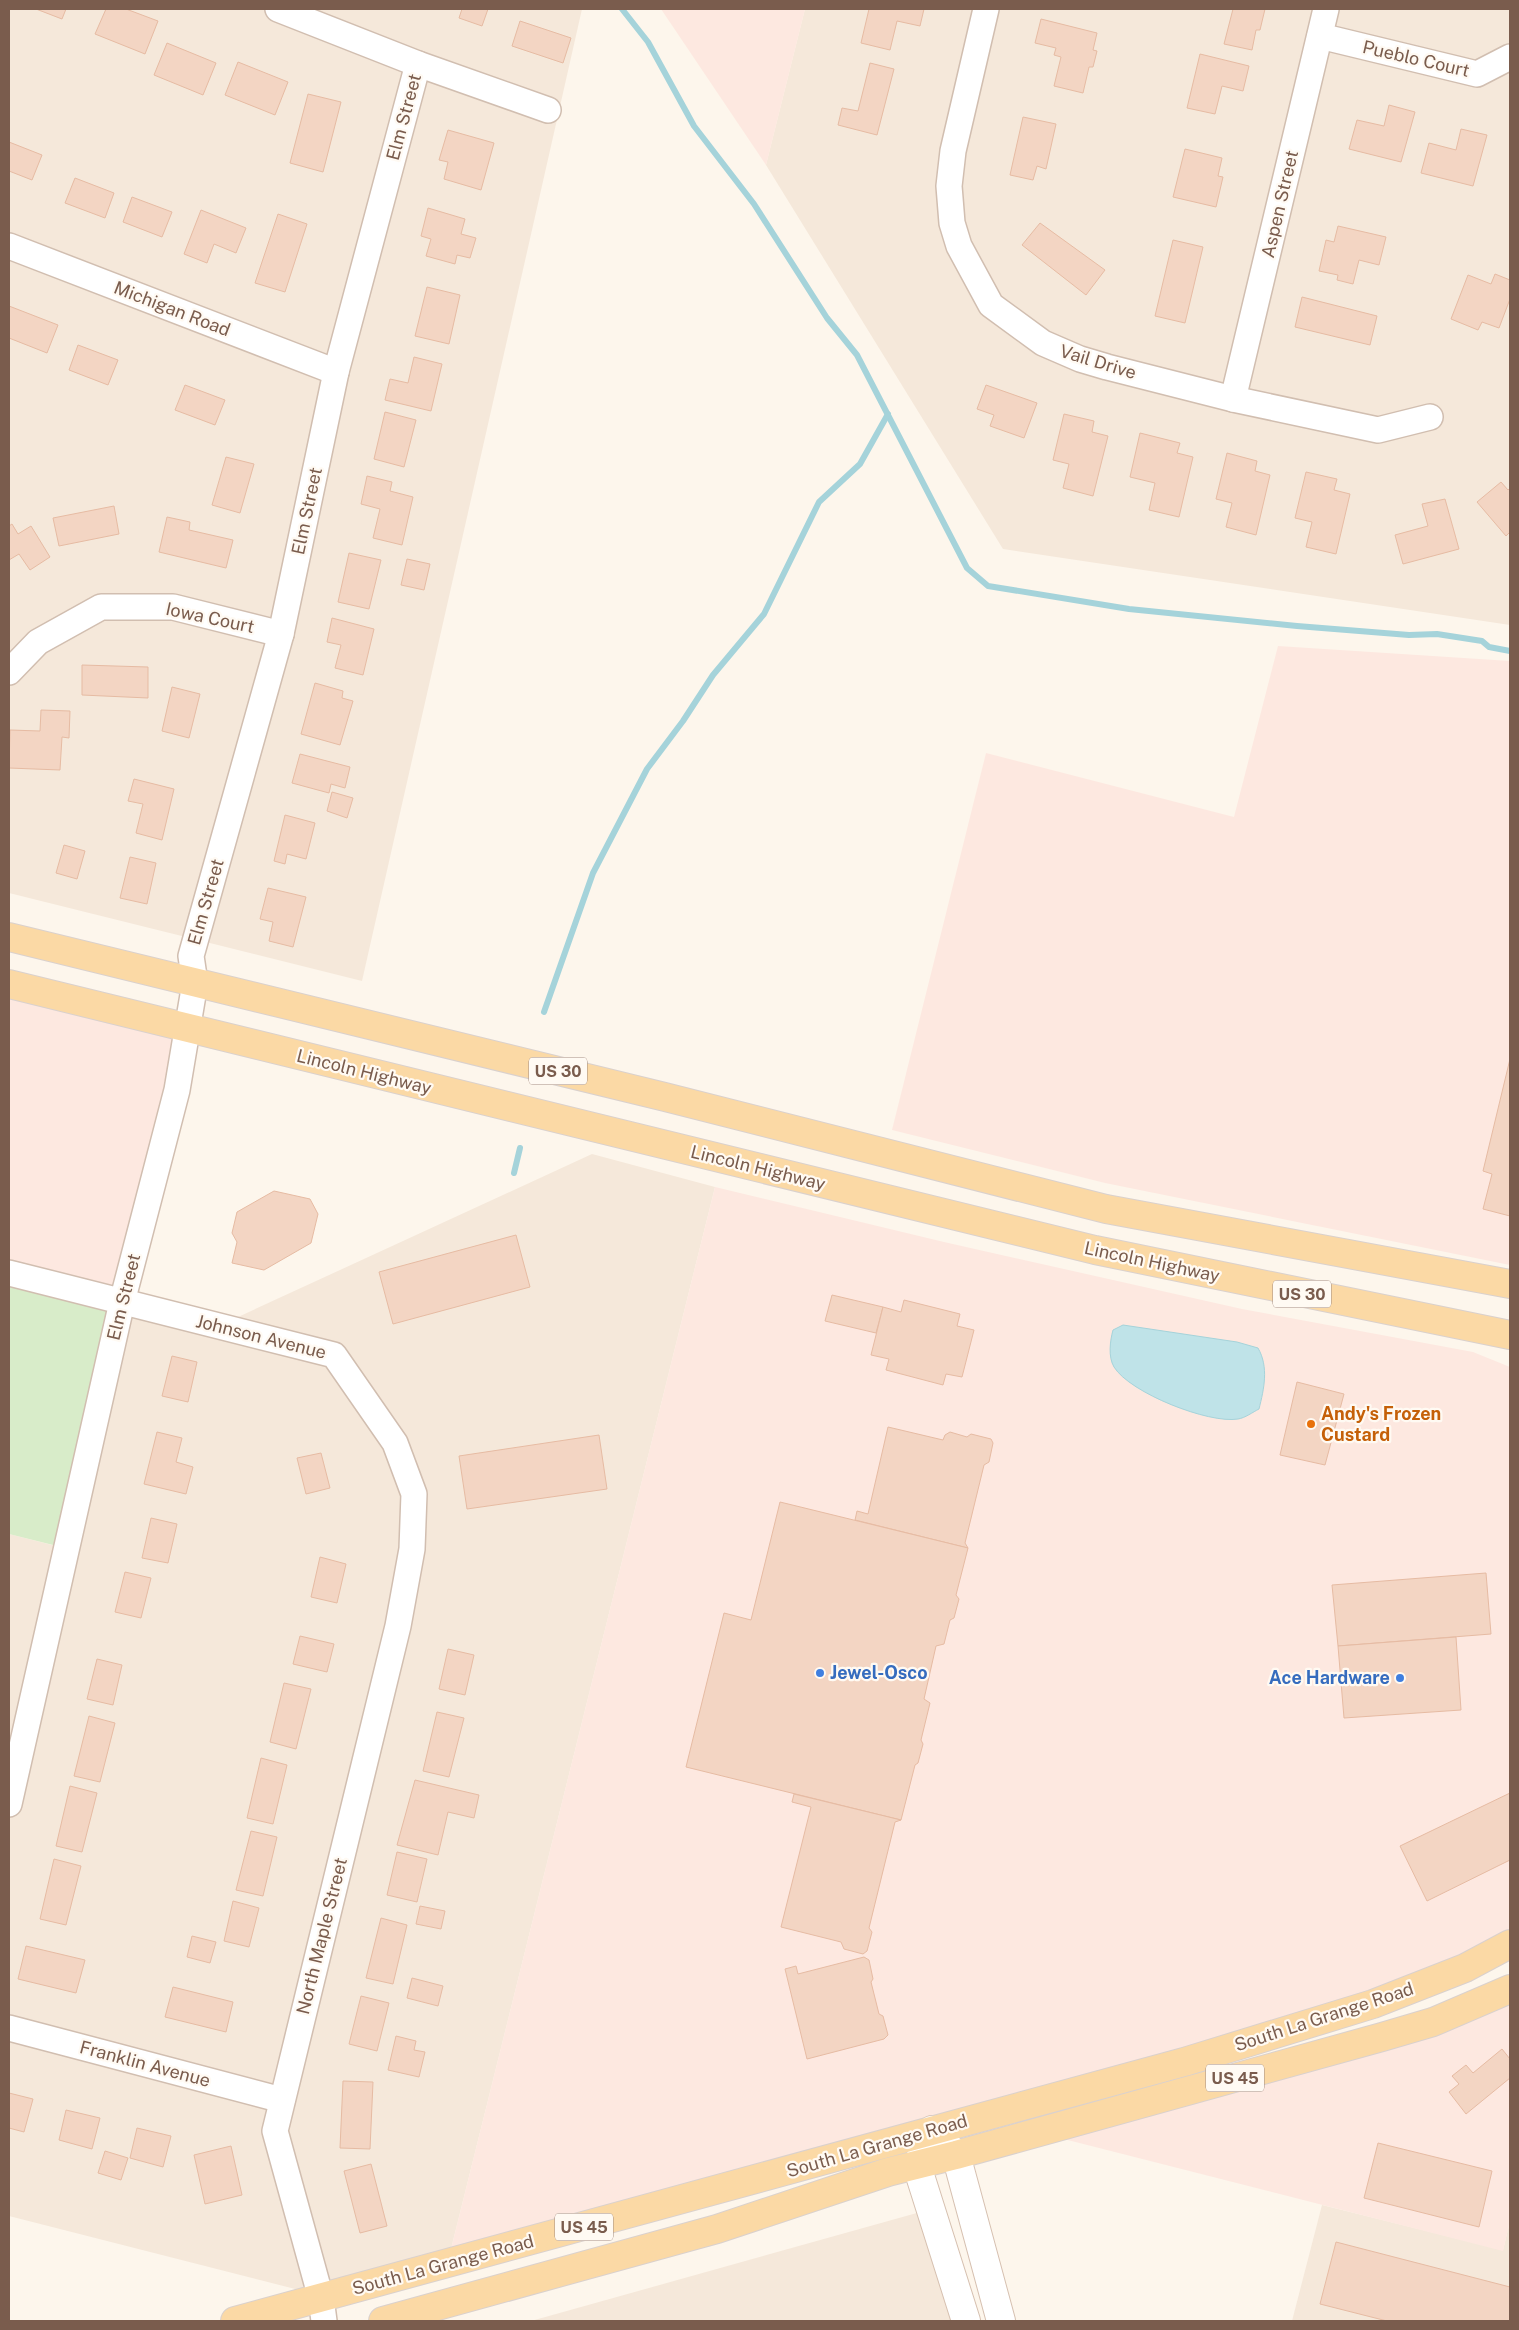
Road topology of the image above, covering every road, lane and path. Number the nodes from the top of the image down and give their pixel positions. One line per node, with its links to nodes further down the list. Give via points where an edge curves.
1 (278, 9): 6 (street)
2 (986, 9): 10 (street, Vail Drive, via 953,151 949,186 952,223 960,246 991,306 1043,343 1062,352 1107,367)
3 (1326, 9): 4 (street, Aspen Street)
4 (1320, 36): 5 (street, Pueblo Court, via 1477,74); 10 (street, Aspen Street)
5 (1510, 57)
6 (418, 64): 7 (street); 9 (street, Elm Street)
7 (548, 110)
8 (9, 246): 9 (street, Michigan Road)
9 (336, 372): 12 (street, Elm Street)
10 (1233, 399): 11 (street, Vail Drive, via 1378,430)
11 (1430, 417)
12 (281, 634): 13 (street, Iowa Court, via 173,607 101,607 38,642); 15 (street, Elm Street, via 191,956)
13 (9, 672)
14 (9, 937): 15 (main road, US 30)
15 (195, 983): 17 (street, Elm Street); 19 (main road, US 30, via 665,1097 1106,1209)
16 (9, 984): 17 (main road, Lincoln Highway / US 30)
17 (187, 1028): 20 (street, Elm Street, via 177,1090); 21 (main road, Lincoln Highway / US 30, via 1094,1250)
18 (9, 1273): 20 (street, Johnson Avenue)
19 (1510, 1284)
20 (122, 1302): 22 (street, Johnson Avenue, via 334,1355 395,1444 414,1494); 23 (street, Elm Street)
21 (1510, 1335)
22 (412, 1549): 27 (street, North Maple Street, via 398,1626)
23 (9, 1804)
24 (1510, 1944): 28 (main road, South La Grange Road / US 45, via 1465,1968 1373,2004 1184,2062)
25 (1510, 1989): 29 (main road, South La Grange Road / US 45, via 1433,2022)
26 (9, 2028): 27 (street, Franklin Avenue)
27 (282, 2100): 31 (street, North Maple Street, via 275,2132)
28 (932, 2130): 29 (street); 30 (street); 31 (main road, South La Grange Road / US 45)
29 (956, 2155): 30 (main road, South La Grange Road / US 45); 35 (street)
30 (917, 2166): 33 (main road, South La Grange Road / US 45, via 888,2172 717,2228); 34 (street)
31 (323, 2310): 32 (main road, South La Grange Road / US 45)
32 (235, 2321)
33 (383, 2321)
34 (966, 2321)
35 (1001, 2321)

